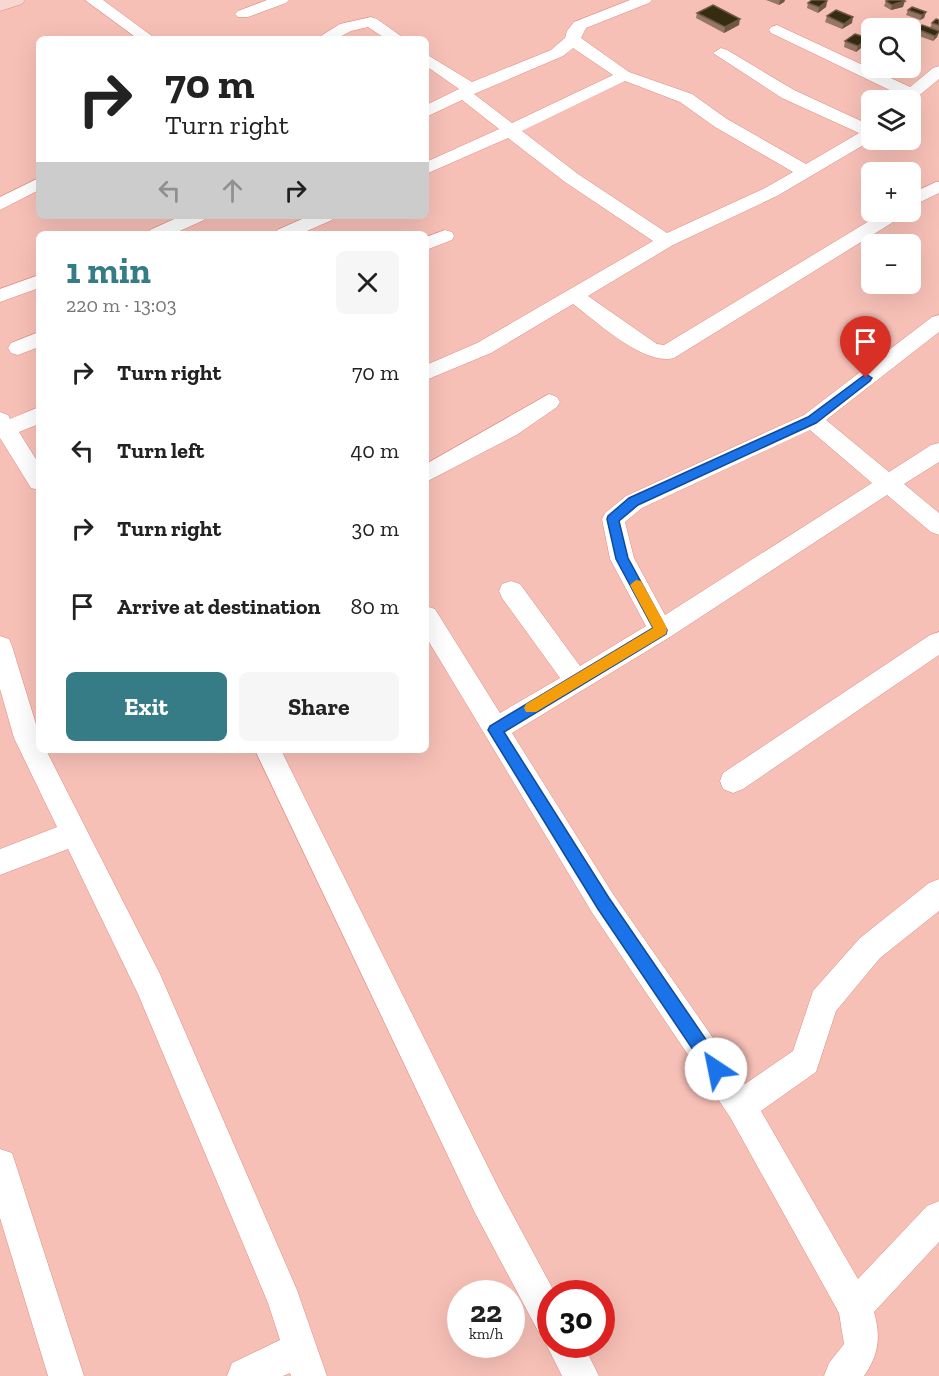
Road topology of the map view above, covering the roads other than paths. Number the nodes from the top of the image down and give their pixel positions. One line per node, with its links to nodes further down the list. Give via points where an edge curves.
1 (15, 0): 6 (street)
2 (93, 0): 9 (street)
3 (281, 0): 7 (street)
4 (644, 0): 5 (street)
5 (615, 4): 12 (street, via 580,25)
6 (0, 5)
7 (243, 14)
8 (777, 30): 17 (street)
9 (144, 36)
10 (330, 36): 11 (street, via 346,27 371,22)
11 (392, 36)
12 (573, 40): 16 (street); 19 (street, via 557,53)
13 (721, 53): 21 (street, via 788,94)
14 (429, 61): 19 (street)
15 (939, 71): 18 (street)
16 (623, 75): 22 (street); 25 (street, via 686,98)
17 (893, 90)
18 (916, 90)
19 (466, 91): 20 (street); 22 (street)
20 (429, 110)
21 (861, 127)
22 (508, 130): 24 (street); 36 (street)
23 (861, 140): 25 (street)
24 (429, 168)
25 (806, 172): 36 (street)
26 (36, 185): 29 (street)
27 (936, 187): 28 (street)
28 (921, 196)
29 (0, 204)
30 (190, 219): 33 (street)
31 (880, 222): 40 (street, via 667,353 651,350)
32 (320, 224): 34 (street)
33 (164, 231)
34 (295, 231)
35 (445, 236): 37 (street)
36 (666, 241): 40 (street)
37 (429, 243)
38 (36, 282): 39 (street)
39 (2, 291)
40 (573, 295): 44 (street, via 484,348)
41 (939, 322): 47 (street)
42 (36, 340): 43 (street)
43 (18, 348)
44 (429, 372)
45 (549, 402): 50 (street)
46 (36, 416): 48 (street)
47 (812, 420): 52 (street); 56 (street, via 634,502 613,519 622,559)
48 (3, 425): 51 (street)
49 (939, 451): 52 (street)
50 (429, 472)
51 (36, 477)
52 (889, 484): 53 (street); 56 (street)
53 (939, 526)
54 (511, 591): 59 (street)
55 (429, 621): 60 (street)
56 (661, 630): 59 (street)
57 (939, 642): 62 (street)
58 (0, 646): 63 (street, via 27,738)
59 (576, 681): 60 (street)
60 (495, 730): 66 (street, via 603,904)
61 (269, 753): 69 (street, via 487,1201)
62 (733, 781)
63 (73, 834): 64 (street); 72 (street, via 148,984 285,1302)
64 (0, 862)
65 (939, 893): 66 (street, via 870,948 824,1002 805,1061)
66 (741, 1106): 70 (street)
67 (0, 1165): 74 (street)
68 (939, 1218): 70 (street)
69 (537, 1294)
70 (855, 1307): 73 (street, via 864,1337)
71 (571, 1358): 76 (street)
72 (304, 1362): 75 (street)
73 (854, 1371)
74 (66, 1376)
75 (245, 1376)
76 (581, 1376)

